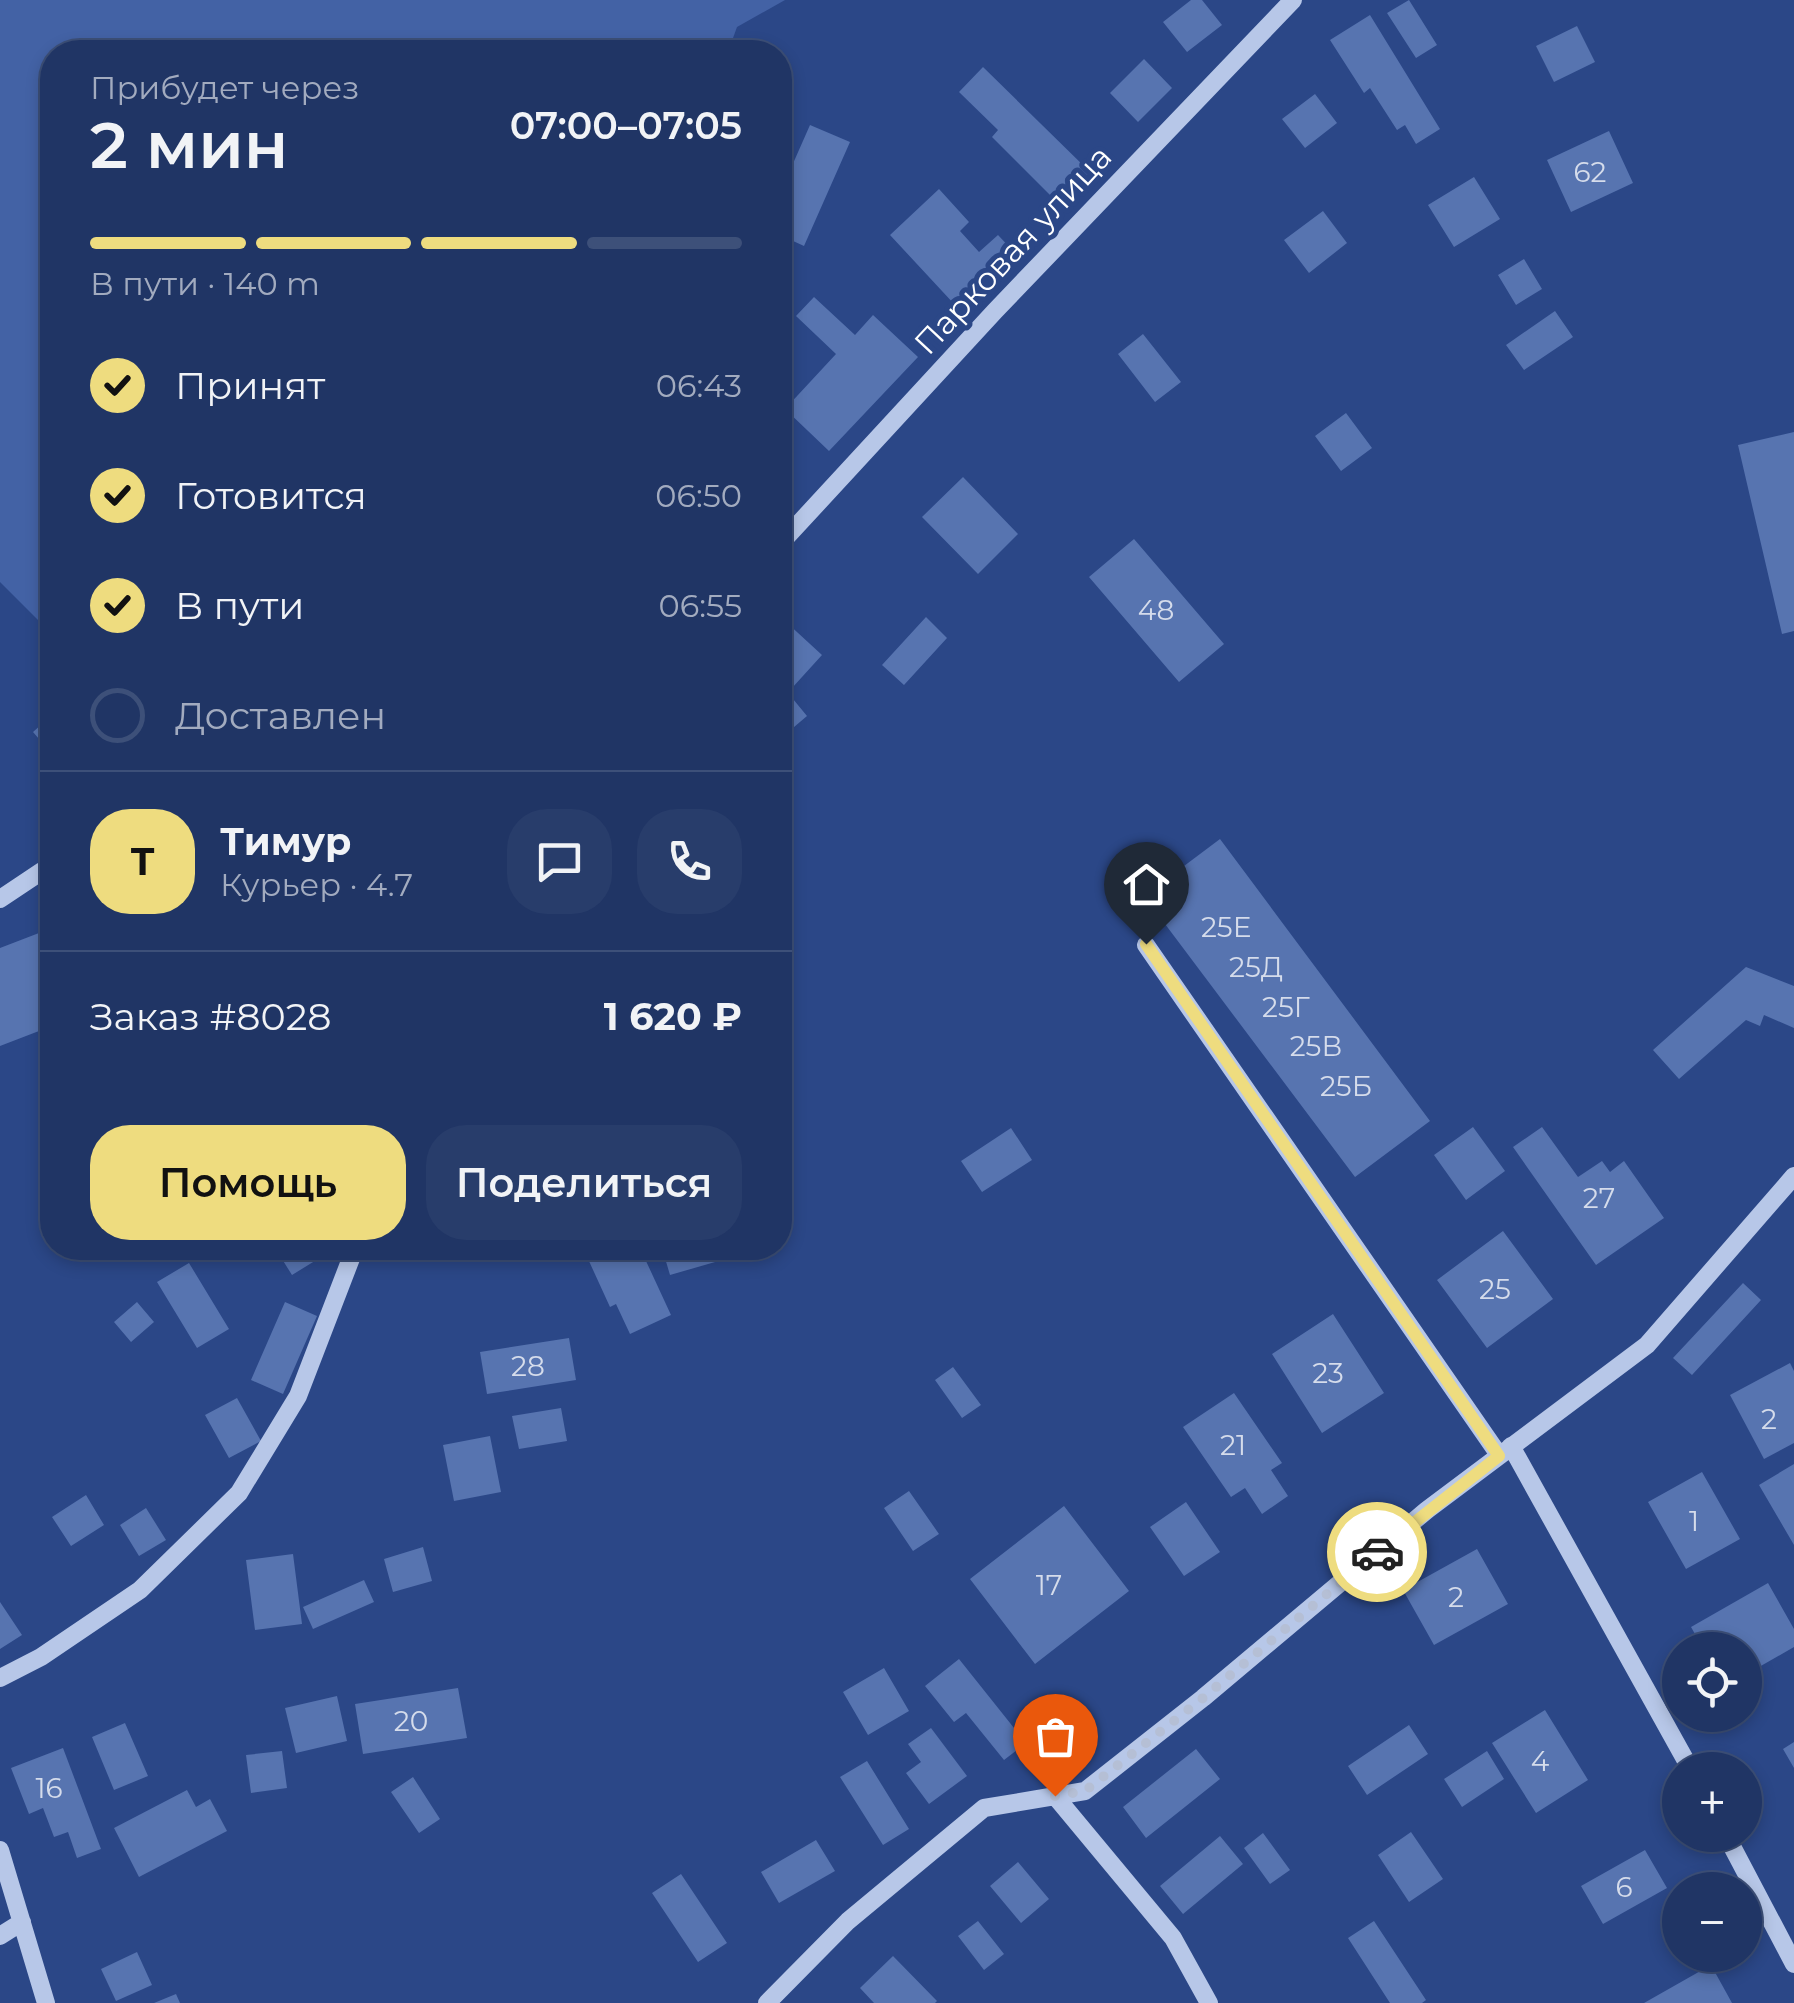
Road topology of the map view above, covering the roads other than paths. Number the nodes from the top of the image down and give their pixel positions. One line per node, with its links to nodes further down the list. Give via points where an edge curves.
1 (1293, 0): 2 (street, Парковая улица)
2 (792, 531)
3 (40, 872): 4 (street)
4 (0, 898)
5 (1146, 944): 8 (street)
6 (1793, 1182): 8 (street, via 1647,1345)
7 (351, 1260): 9 (street, via 298,1396 239,1494 140,1590)
8 (1505, 1451): 10 (street); 11 (street, via 1085,1791)
9 (0, 1678)
10 (1681, 1752)
11 (1055, 1796): 18 (street, via 984,1808 848,1921); 19 (street, via 1173,1938)
12 (0, 1850): 14 (street)
13 (1735, 1852): 16 (street)
14 (22, 1922): 15 (street); 17 (street)
15 (0, 1936)
16 (1794, 1964)
17 (46, 2003)
18 (767, 2003)
19 (1210, 2003)

